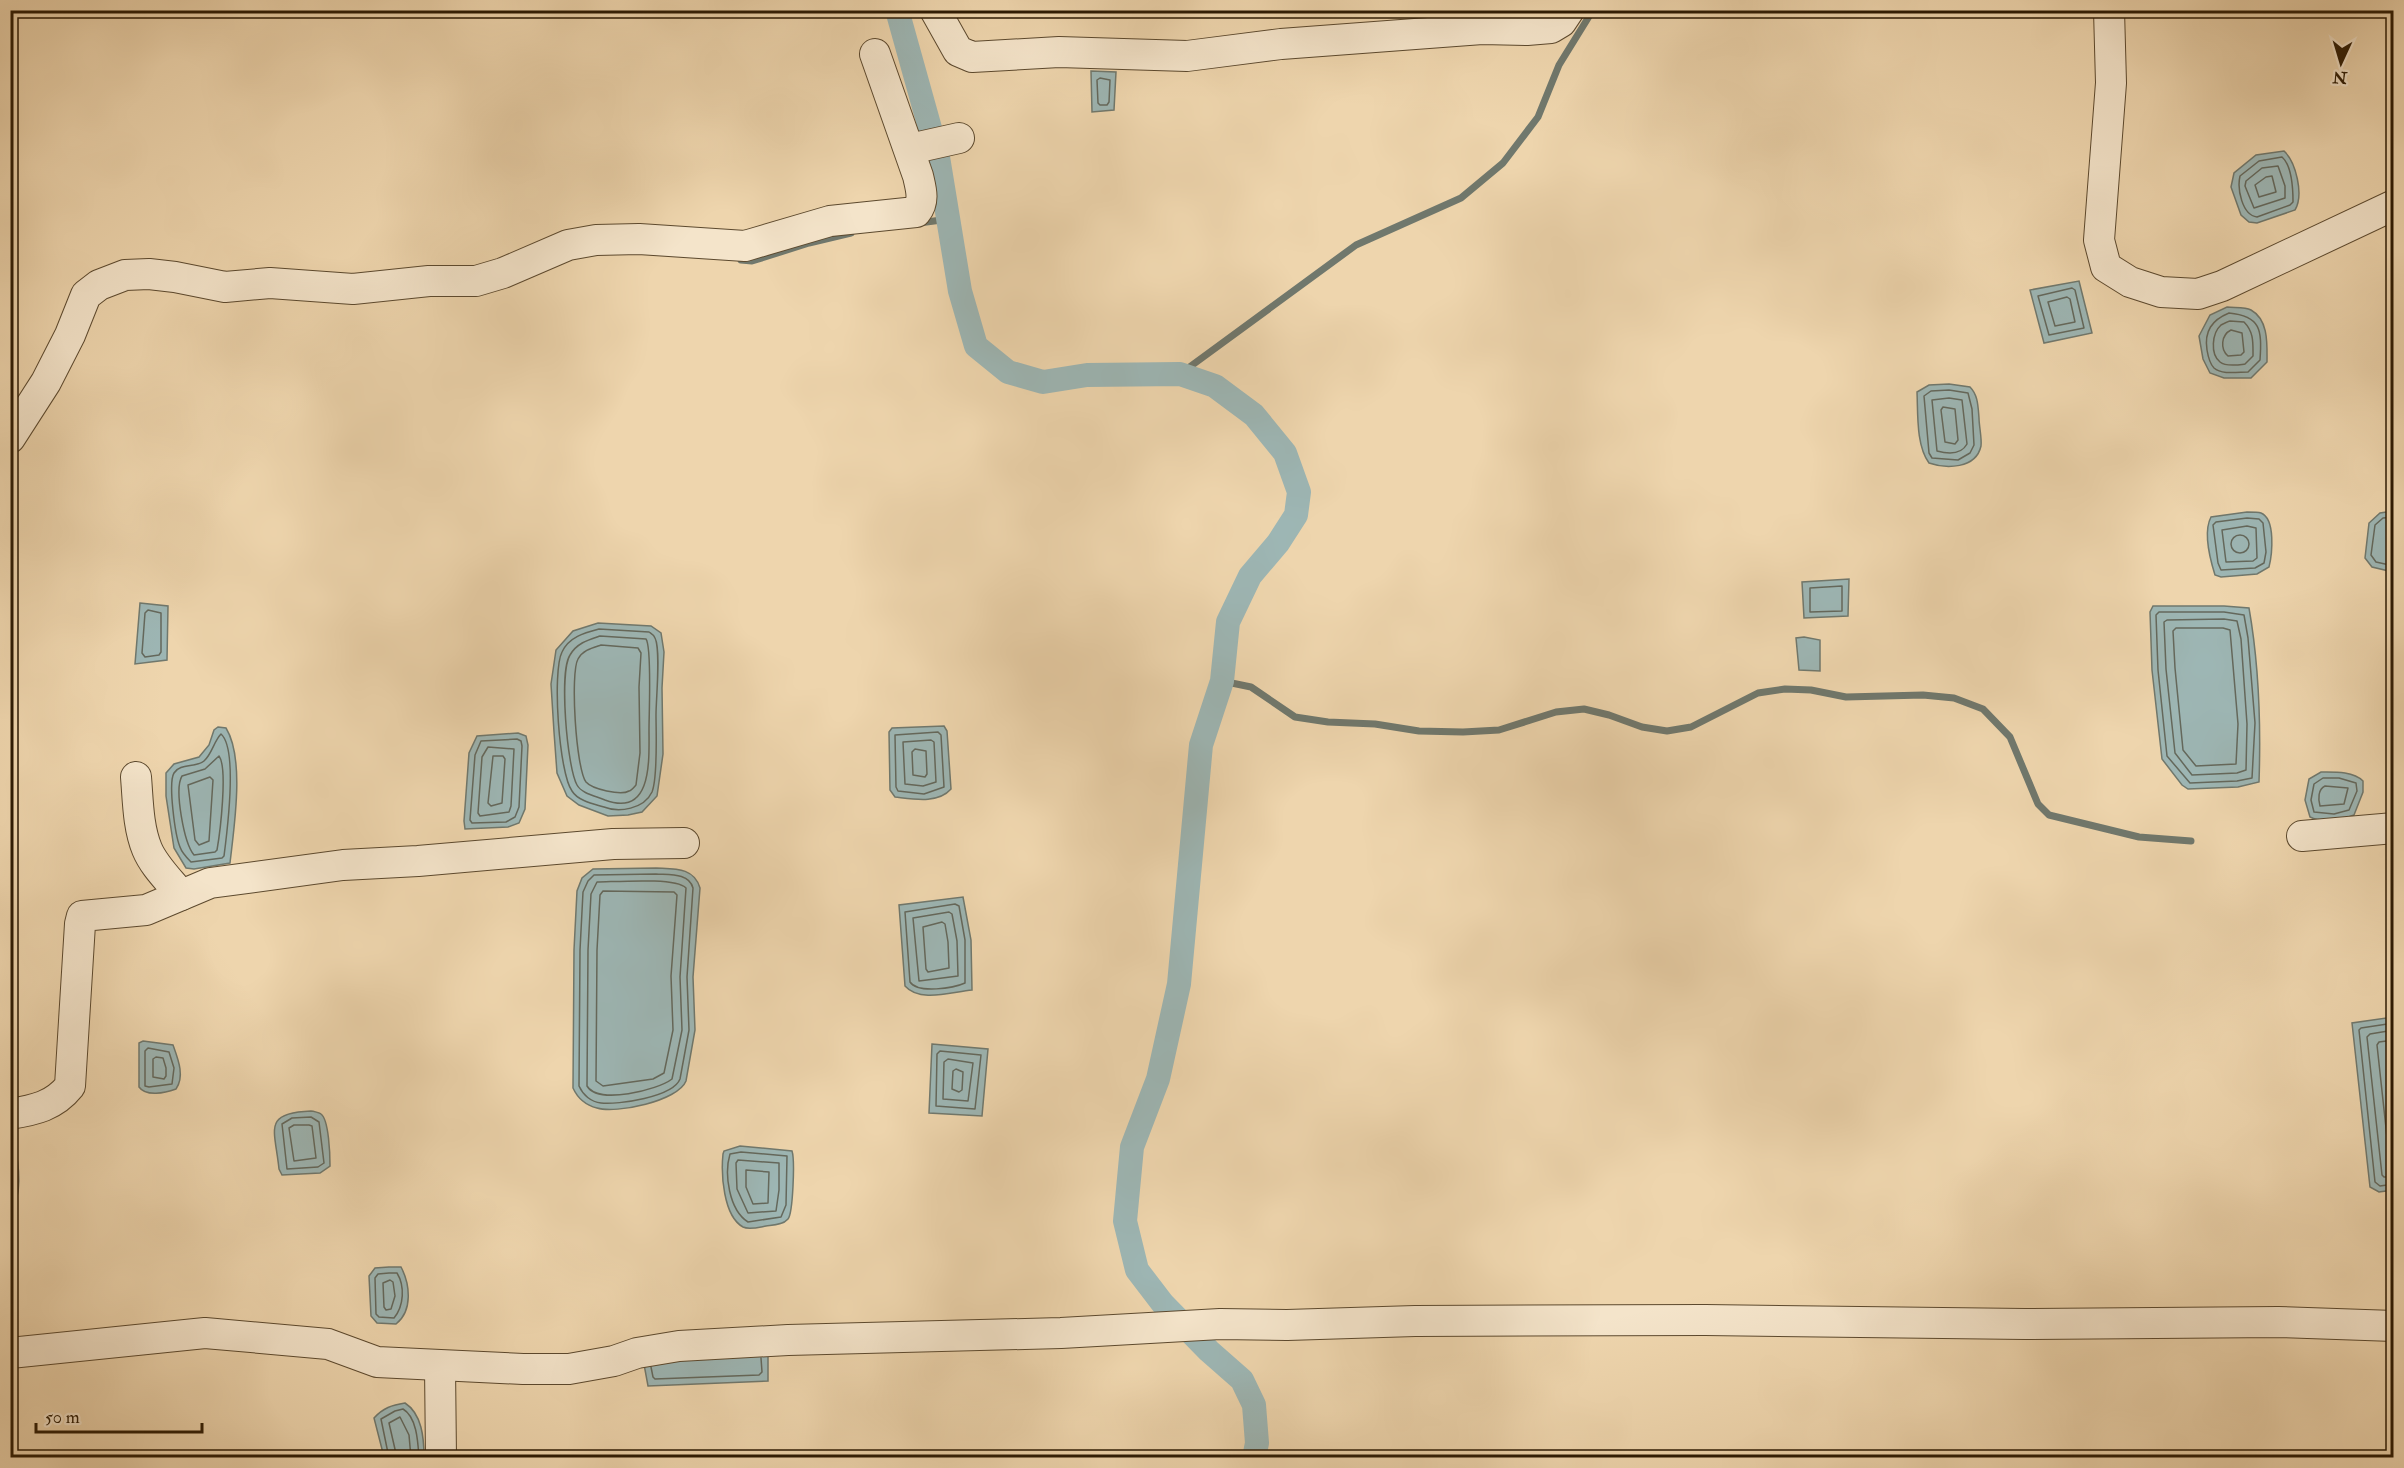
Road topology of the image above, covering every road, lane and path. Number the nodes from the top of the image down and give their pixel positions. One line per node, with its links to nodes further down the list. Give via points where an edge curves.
1 (935, 10): 2 (street, via 958,51 972,57 1059,52 1187,56 1281,44 1482,29 1527,30 1551,28)
2 (1569, 10)
3 (2109, 10): 7 (street, via 2112,83 2099,240 2106,267 2130,282 2161,292 2198,294)
4 (875, 54): 6 (street)
5 (959, 138): 6 (street)
6 (917, 147): 8 (street, via 922,195 916,212 830,221 745,246 596,240 568,245 487,279 353,289 270,283 225,287 149,274 114,278 86,295 46,382)
7 (2394, 205)
8 (10, 438)
9 (136, 777): 13 (street, via 147,848)
10 (2394, 828): 11 (street)
11 (2302, 836)
12 (684, 843): 13 (street, via 613,844 343,865 210,883)
13 (181, 895): 14 (street, via 146,910 82,916 70,1086 47,1106)
14 (10, 1114)
15 (2394, 1326): 17 (street, via 1705,1320 1220,1324 679,1346 569,1369)
16 (10, 1353): 17 (street, via 205,1333 328,1344 377,1362)
17 (440, 1366): 18 (street)
18 (441, 1458)

